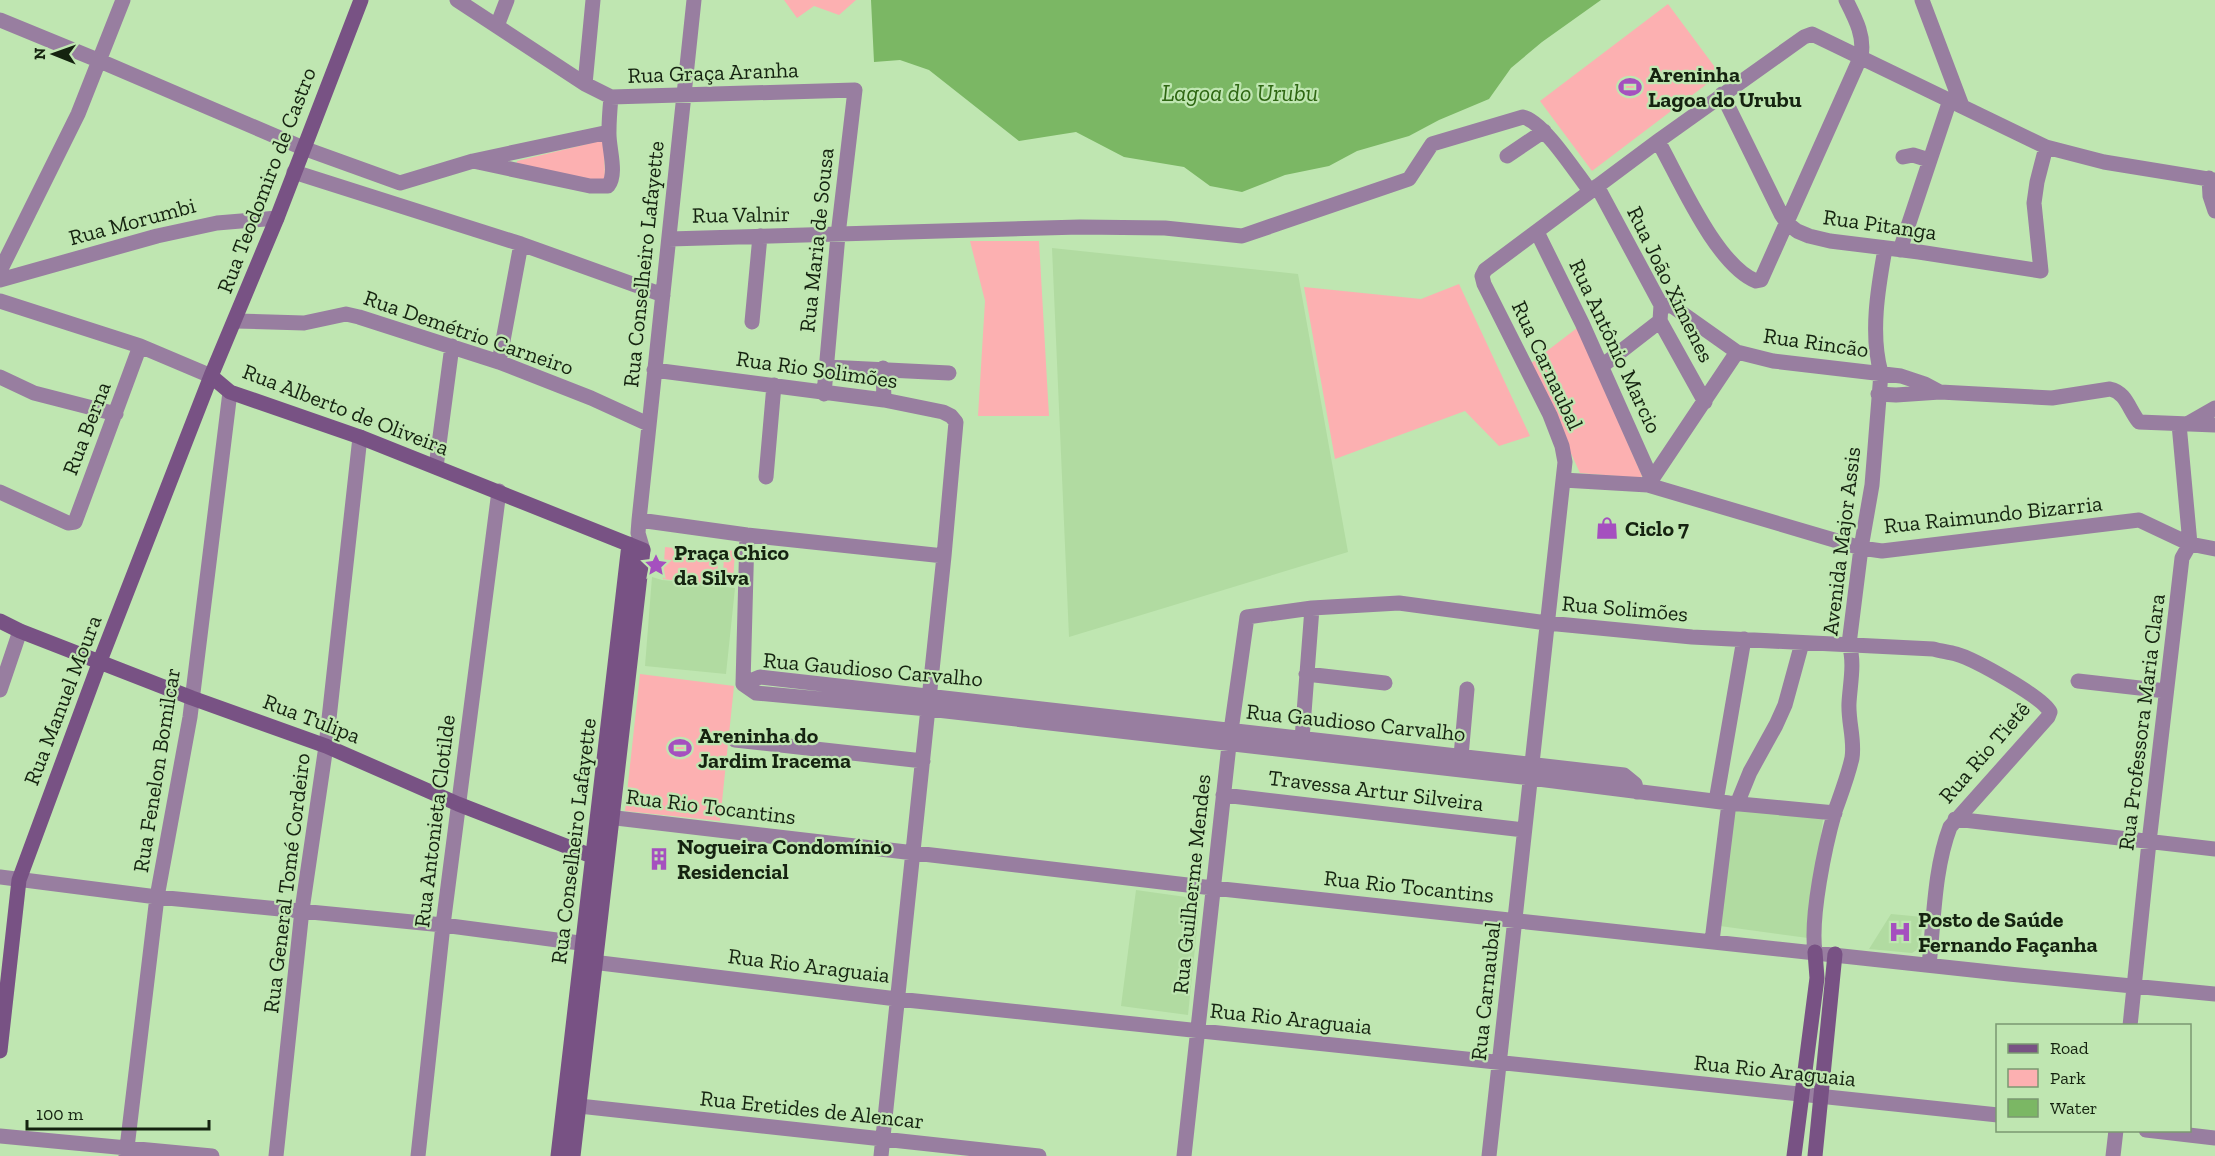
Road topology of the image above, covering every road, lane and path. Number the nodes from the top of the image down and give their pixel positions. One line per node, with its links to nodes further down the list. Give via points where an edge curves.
1 (123, 0): 12 (street)
2 (361, 0): 23 (street, Rua Teodomiro de Castro)
3 (457, 0): 10 (street, Rua Graça Aranha)
4 (507, 0): 10 (street)
5 (593, 0): 13 (street)
6 (694, 0): 16 (street, Rua Conselheiro Lafayette)
7 (1846, 0): 11 (street, via 1861,36)
8 (1922, 0): 18 (street)
9 (0, 20): 12 (street)
10 (497, 26): 13 (street, Rua Graça Aranha)
11 (1861, 56): 15 (street, Rua Carnaubal, via 1812,34); 18 (street, Rua Carnaubal); 35 (street)
12 (100, 61): 23 (street); 42 (street, via 58,158)
13 (585, 84): 17 (street, Rua Graça Aranha)
14 (855, 90): 16 (street, Rua Graça Aranha); 37 (street, Rua Maria de Sousa)
15 (1722, 94): 21 (street, Rua Carnaubal); 35 (street)
16 (684, 96): 17 (street, Rua Graça Aranha); 39 (street, Rua Conselheiro Lafayette)
17 (611, 98): 20 (street)
18 (1956, 103): 22 (street, Rua Carnaubal); 26 (street, Avenida Major Assis)
19 (1544, 131): 24 (street); 31 (street, Rua João Ximenes); 37 (street, Rua Valnir, via 1531,118 1523,117 1432,144 1409,179 1242,236 1165,228 1080,227)
20 (609, 132): 27 (street); 27 (street, via 612,174 608,186 590,186)
21 (1658, 141): 31 (street, Rua Carnaubal); 35 (street, via 1722,253 1750,279 1761,280)
22 (2046, 147): 29 (street, Rua Carnaubal, via 2104,162); 41 (street, Rua Pitanga, via 2034,203 2041,271)
23 (303, 148): 28 (street, Rua Teodomiro de Castro); 30 (street)
24 (1507, 156)
25 (1903, 157): 26 (street, via 1913,155)
26 (1929, 160): 41 (street, Avenida Major Assis)
27 (472, 161): 30 (street)
28 (294, 172): 32 (street); 34 (street, Rua Teodomiro de Castro)
29 (2213, 178): 33 (street, via 2210,196)
30 (400, 183): 32 (street)
31 (1593, 188): 36 (street, Rua Carnaubal); 46 (street, Rua João Ximenes)
32 (395, 203): 40 (street)
33 (2215, 210)
34 (277, 218): 43 (street, Rua Morumbi, via 217,223 173,232); 47 (street, Rua Teodomiro de Castro)
35 (1787, 223): 41 (street, Rua Pitanga, via 1809,236)
36 (1537, 231): 54 (street, Rua Antônio Marcio); 76 (street, Rua Carnaubal, via 1482,276 1550,415 1562,446)
37 (838, 235): 38 (street, Rua Valnir); 53 (street, Rua Maria de Sousa)
38 (760, 236): 39 (street, Rua Valnir); 48 (street)
39 (669, 239): 44 (street, Rua Conselheiro Lafayette)
40 (521, 244): 44 (street); 52 (street)
41 (1893, 249): 58 (street, Avenida Major Assis, via 1876,327)
42 (0, 271)
43 (0, 280)
44 (663, 295): 56 (street, Rua Conselheiro Lafayette)
45 (0, 301): 49 (street, Rua Alberto de Oliveira)
46 (1660, 313): 51 (street, Rua Rincão, via 1672,306); 54 (street); 67 (street, Rua João Ximenes)
47 (235, 321): 50 (street, Rua Demétrio Carneiro, via 304,323 346,314); 59 (street, Rua Teodomiro de Castro)
48 (752, 322)
49 (141, 346): 59 (street, Rua Alberto de Oliveira); 69 (street, Rua Berna)
50 (452, 346): 52 (street, Rua Demétrio Carneiro); 74 (street)
51 (1737, 352): 58 (street, Rua Rincão, via 1773,362); 67 (street)
52 (499, 362): 70 (street, Rua Demétrio Carneiro)
53 (826, 366): 55 (street); 64 (street, Rua Maria de Sousa)
54 (1602, 366): 77 (street, Rua Antônio Marcio)
55 (883, 368): 57 (street); 66 (street)
56 (654, 370): 61 (street, Rua Rio Solimões); 70 (street, Rua Conselheiro Lafayette)
57 (949, 373)
58 (1881, 374): 63 (street, Rua Rincão, via 1912,379); 65 (street, Avenida Major Assis)
59 (211, 376): 62 (street, Rua Alberto de Oliveira); 94 (street, Rua Manuel Moura)
60 (0, 377): 69 (street, via 34,393)
61 (774, 385): 64 (street, Rua Rio Solimões); 75 (street)
62 (230, 392): 73 (street, Rua Alberto de Oliveira); 101 (street, Rua Fenelon Bomilcar)
63 (1940, 392): 65 (street, Rua Rincão); 71 (street, Rua Rincão, via 2052,398 2110,389 2122,394 2139,422)
64 (824, 394): 66 (street, Rua Rio Solimões)
65 (1878, 394): 83 (street, Avenida Major Assis, via 1872,484)
66 (884, 400): 85 (street, Rua Rio Solimões, via 943,412 956,422)
67 (1706, 402): 77 (street)
68 (2215, 408): 71 (street)
69 (116, 414): 79 (street, Rua Berna, via 75,522)
70 (648, 424): 81 (street, Rua Conselheiro Lafayette)
71 (2183, 424): 72 (street, Rua Rincão); 82 (street, Rua Professora Maria Clara)
72 (2215, 425)
73 (360, 437): 74 (street, Rua Alberto de Oliveira); 107 (street, Rua General Tomé Cordeiro)
74 (436, 467): 78 (street, Rua Alberto de Oliveira)
75 (765, 477)
76 (1563, 480): 77 (street, Rua Raimundo Bizarria); 89 (street, Rua Carnaubal)
77 (1650, 483): 83 (street, Rua Raimundo Bizarria)
78 (499, 491): 81 (street, Rua Alberto de Oliveira); 113 (street, Rua Antonieta Clotilde)
79 (0, 492)
80 (747, 535): 81 (street); 85 (street); 102 (street, Rua Gaudioso Carvalho, via 743,684 760,677)
81 (637, 537): 115 (street, Rua Conselheiro Lafayette)
82 (2190, 544): 83 (street, Rua Raimundo Bizarria, via 2139,520 1905,549); 84 (street, Rua Raimundo Bizarria); 100 (street, Rua Professora Maria Clara, via 2182,558)
83 (1861, 548): 93 (street, Avenida Major Assis)
84 (2215, 549)
85 (944, 556): 102 (street)
86 (1311, 608): 87 (street, Rua Solimões); 89 (street, Rua Solimões, via 1400,603); 95 (street)
87 (1247, 616): 104 (street, Rua Guilherme Mendes)
88 (0, 621): 90 (street, Rua Tulipa)
89 (1547, 623): 91 (street, Rua Solimões); 110 (street, Rua Carnaubal)
90 (20, 631): 94 (street, Rua Tulipa); 99 (street)
91 (1744, 639): 92 (street, Rua Solimões); 112 (street)
92 (1802, 643): 93 (street, Rua Solimões); 112 (street, via 1785,705 1750,772)
93 (1849, 644): 103 (street, Rua Solimões, via 1957,654 1996,672); 114 (street, Avenida Major Assis, via 1853,656 1850,726 1854,745)
94 (100, 661): 101 (street, Rua Tulipa); 123 (street, Rua Manuel Moura)
95 (1306, 674): 97 (street); 105 (street)
96 (2078, 681): 100 (street)
97 (1385, 683)
98 (1467, 689): 108 (street)
99 (0, 690)
100 (2166, 691): 118 (street, Rua Professora Maria Clara)
101 (192, 698): 107 (street, Rua Tulipa); 125 (street, Rua Fenelon Bomilcar)
102 (928, 702): 104 (street, Rua Gaudioso Carvalho); 109 (street)
103 (2049, 710): 116 (street, Rua Rio Tietê, via 2048,717)
104 (1230, 739): 105 (street, Rua Gaudioso Carvalho); 110 (street, Rua Gaudioso Carvalho); 111 (street, Rua Guilherme Mendes)
105 (1302, 739): 108 (street, Rua Gaudioso Carvalho)
106 (735, 740): 109 (street)
107 (326, 746): 113 (street, Rua Tulipa); 126 (street, Rua General Tomé Cordeiro)
108 (1461, 756): 110 (street, Rua Gaudioso Carvalho)
109 (922, 761): 120 (street)
110 (1531, 771): 112 (street, Rua Gaudioso Carvalho, via 1624,775 1635,784 1637,792); 117 (street, Rua Carnaubal)
111 (1223, 795): 117 (street, Travessa Artur Silveira); 124 (street, Rua Guilherme Mendes)
112 (1727, 803): 114 (street, Rua Gaudioso Carvalho); 129 (street)
113 (458, 804): 121 (street, Rua Tulipa); 128 (street, Rua Antonieta Clotilde)
114 (1835, 813): 132 (street, Avenida Major Assis, via 1814,924)
115 (605, 816): 120 (street, Rua Rio Tocantins); 121 (street, Rua Conselheiro Lafayette)
116 (1955, 819): 118 (street); 135 (street, Rua Rio Tietê, via 1946,837)
117 (1524, 830): 127 (street, Rua Carnaubal)
118 (2149, 842): 119 (street); 136 (street, Rua Professora Maria Clara)
119 (2215, 849)
120 (913, 852): 124 (street, Rua Rio Tocantins); 138 (street)
121 (600, 859): 130 (street, Rua Conselheiro Lafayette)
122 (0, 877): 123 (street)
123 (19, 880): 125 (street); 131 (street, Rua Manuel Moura)
124 (1213, 888): 127 (street, Rua Rio Tocantins); 141 (street, Rua Guilherme Mendes)
125 (157, 897): 126 (street); 153 (street, Rua Fenelon Bomilcar)
126 (302, 910): 128 (street); 155 (street, Rua General Tomé Cordeiro)
127 (1515, 921): 129 (street, Rua Rio Tocantins); 143 (street, Rua Carnaubal)
128 (443, 925): 130 (street); 156 (street, Rua Antonieta Clotilde)
129 (1712, 941): 132 (street, Rua Rio Tocantins)
130 (591, 944): 134 (street, Rua Conselheiro Lafayette)
131 (5, 945): 140 (street, Rua Manuel Moura)
132 (1815, 952): 133 (street, Rua Rio Tocantins); 144 (street, Avenida Major Assis, via 1817,978)
133 (1835, 954): 135 (street, Rua Rio Tocantins); 145 (street)
134 (588, 962): 138 (street, Rua Rio Araguaia); 146 (street, Rua Conselheiro Lafayette); 157 (street, Rua Conselheiro Lafayette)
135 (1929, 965): 136 (street, Rua Rio Tocantins)
136 (2135, 985): 137 (street, Rua Rio Tocantins); 139 (street, Rua Professora Maria Clara)
137 (2215, 994)
138 (897, 999): 141 (street, Rua Rio Araguaia); 152 (street)
139 (2130, 1024)
140 (1, 1029): 142 (street, Rua Manuel Moura)
141 (1197, 1031): 143 (street, Rua Rio Araguaia); 161 (street, Rua Guilherme Mendes)
142 (0, 1051)
143 (1500, 1063): 144 (street, Rua Rio Araguaia); 162 (street, Rua Carnaubal)
144 (1802, 1095): 145 (street, Rua Rio Araguaia); 163 (street, Avenida Major Assis)
145 (1821, 1098): 147 (street, Rua Rio Araguaia); 164 (street)
146 (579, 1106): 152 (street, Rua Eretides de Alencar); 158 (street, Rua Conselheiro Lafayette)
147 (1996, 1115)
148 (2116, 1132): 165 (street)
149 (2156, 1132): 151 (street)
150 (0, 1136): 153 (street)
151 (2215, 1138)
152 (884, 1139): 159 (street); 160 (street, Rua Eretides de Alencar)
153 (127, 1152): 154 (street)
154 (212, 1156)
155 (276, 1156)
156 (418, 1156)
157 (558, 1156)
158 (573, 1156)
159 (881, 1156)
160 (1040, 1156)
161 (1184, 1156)
162 (1489, 1156)
163 (1794, 1156)
164 (1815, 1156)
165 (2113, 1156)

